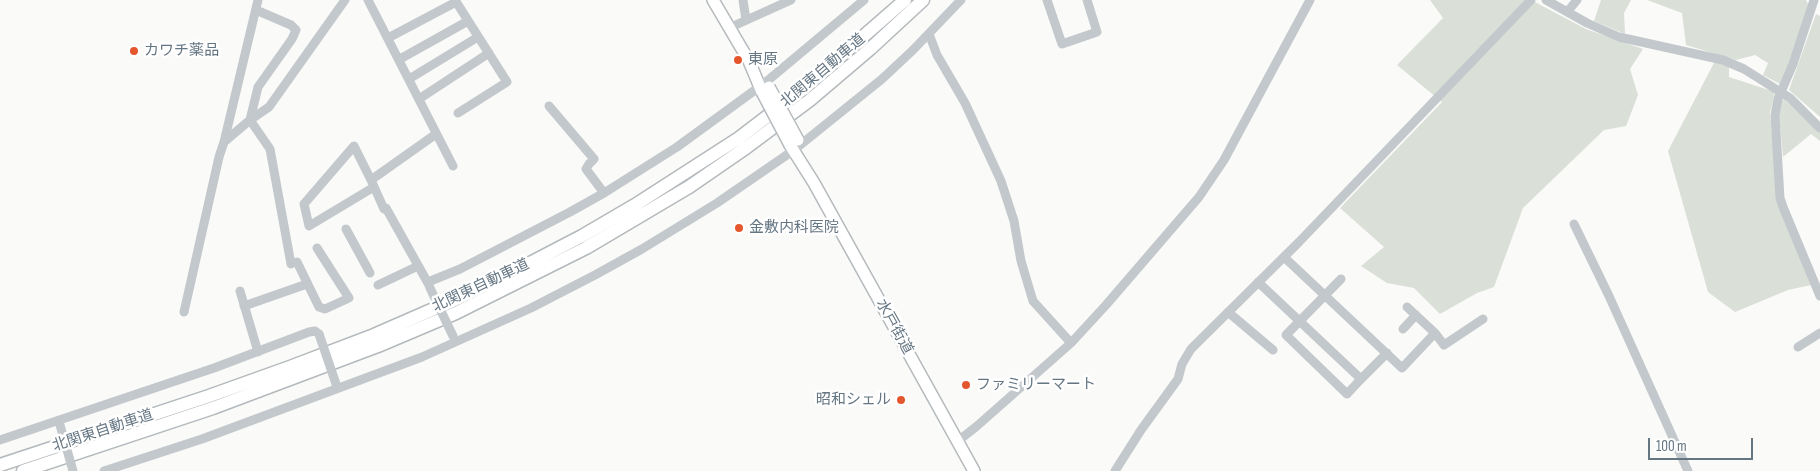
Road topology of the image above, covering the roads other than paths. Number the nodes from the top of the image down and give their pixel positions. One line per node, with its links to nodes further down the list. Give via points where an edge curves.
1 (258, 0): 19 (street)
2 (368, 0): 26 (street)
3 (713, 0): 23 (main road, 水戸街道)
4 (743, 0): 21 (street)
5 (791, 0): 21 (street)
6 (864, 0): 30 (street)
7 (905, 0): 78 (highway, 北関東自動車道, via 803,89 739,138 635,206 532,262 452,301 290,367)
8 (923, 0): 79 (highway, 北関東自動車道, via 810,100 747,147 689,187 586,248 456,312 370,349 213,408)
9 (961, 0): 24 (street)
10 (1047, 0): 11 (street, via 1062,44 1097,32)
11 (1087, 0)
12 (1310, 0): 68 (street, via 1212,180)
13 (1531, 0): 46 (street)
14 (1546, 0): 20 (street)
15 (1577, 0): 20 (street)
16 (1814, 0): 31 (street, via 1793,64)
17 (341, 1): 35 (street, via 269,106)
18 (455, 1): 22 (street); 26 (street)
19 (256, 10): 35 (street, via 296,30 258,87); 38 (street)
20 (1568, 11): 31 (street, via 1619,37 1724,60)
21 (746, 20): 23 (street)
22 (468, 21): 25 (street); 28 (street)
23 (728, 28): 30 (main road, 水戸街道)
24 (929, 34): 39 (street, via 882,78); 68 (street, via 937,55 966,103 1001,181 1033,300)
25 (478, 37): 27 (street); 29 (street)
26 (388, 38): 28 (street)
27 (488, 53): 32 (street); 34 (street, via 507,82)
28 (400, 59): 29 (street)
29 (409, 79): 32 (street)
30 (764, 87): 39 (main road, 水戸街道, bridge); 42 (street)
31 (1780, 91): 36 (street); 56 (street, via 1776,107 1780,198)
32 (419, 99): 37 (street)
33 (549, 106): 42 (street, via 594,159 586,169)
34 (458, 113)
35 (250, 120): 38 (street); 51 (street, via 270,149 294,263)
36 (1820, 128)
37 (436, 134): 40 (street); 41 (street)
38 (224, 142): 59 (street)
39 (795, 145): 67 (street, via 717,204 642,250 548,300); 77 (main road, 水戸街道)
40 (453, 166)
41 (372, 184): 41 (street, via 309,226 304,204 354,146); 47 (street)
42 (604, 193): 53 (street)
43 (1574, 224): 84 (street, via 1610,296)
44 (346, 229): 48 (street)
45 (318, 248): 51 (street, via 350,298 325,309 319,307)
46 (1284, 256): 50 (street); 55 (street)
47 (418, 266): 52 (street); 53 (street)
48 (370, 273)
49 (1342, 279): 55 (street)
50 (1258, 282): 60 (street); 63 (street)
51 (307, 284): 57 (street)
52 (378, 285)
53 (429, 285): 67 (street, bridge)
54 (240, 291): 57 (street)
55 (1325, 295): 63 (street); 72 (street)
56 (1820, 296)
57 (244, 306): 71 (street)
58 (1407, 307): 61 (street)
59 (184, 312)
60 (1228, 312): 70 (street); 83 (street, via 1191,349 1178,379)
61 (1416, 315): 64 (street); 65 (street)
62 (1483, 319): 65 (street, via 1444,345)
63 (1300, 321): 73 (street); 73 (street, via 1286,335 1347,394)
64 (1403, 329)
65 (1435, 333): 72 (street, via 1402,368)
66 (1820, 333): 69 (street)
67 (454, 339): 74 (street)
68 (1071, 343): 77 (street)
69 (1798, 347)
70 (1273, 350)
71 (258, 352): 74 (street, bridge, via 315,331 319,334); 75 (street)
72 (1386, 353): 73 (street)
73 (1362, 379)
74 (337, 387): 81 (street, via 202,439)
75 (59, 423): 76 (street); 80 (street, bridge)
76 (0, 440)
77 (958, 441): 82 (main road, 水戸街道)
78 (0, 465)
79 (23, 471)
80 (73, 471)
81 (104, 471)
82 (974, 471)
83 (1116, 471)
84 (1688, 471)

